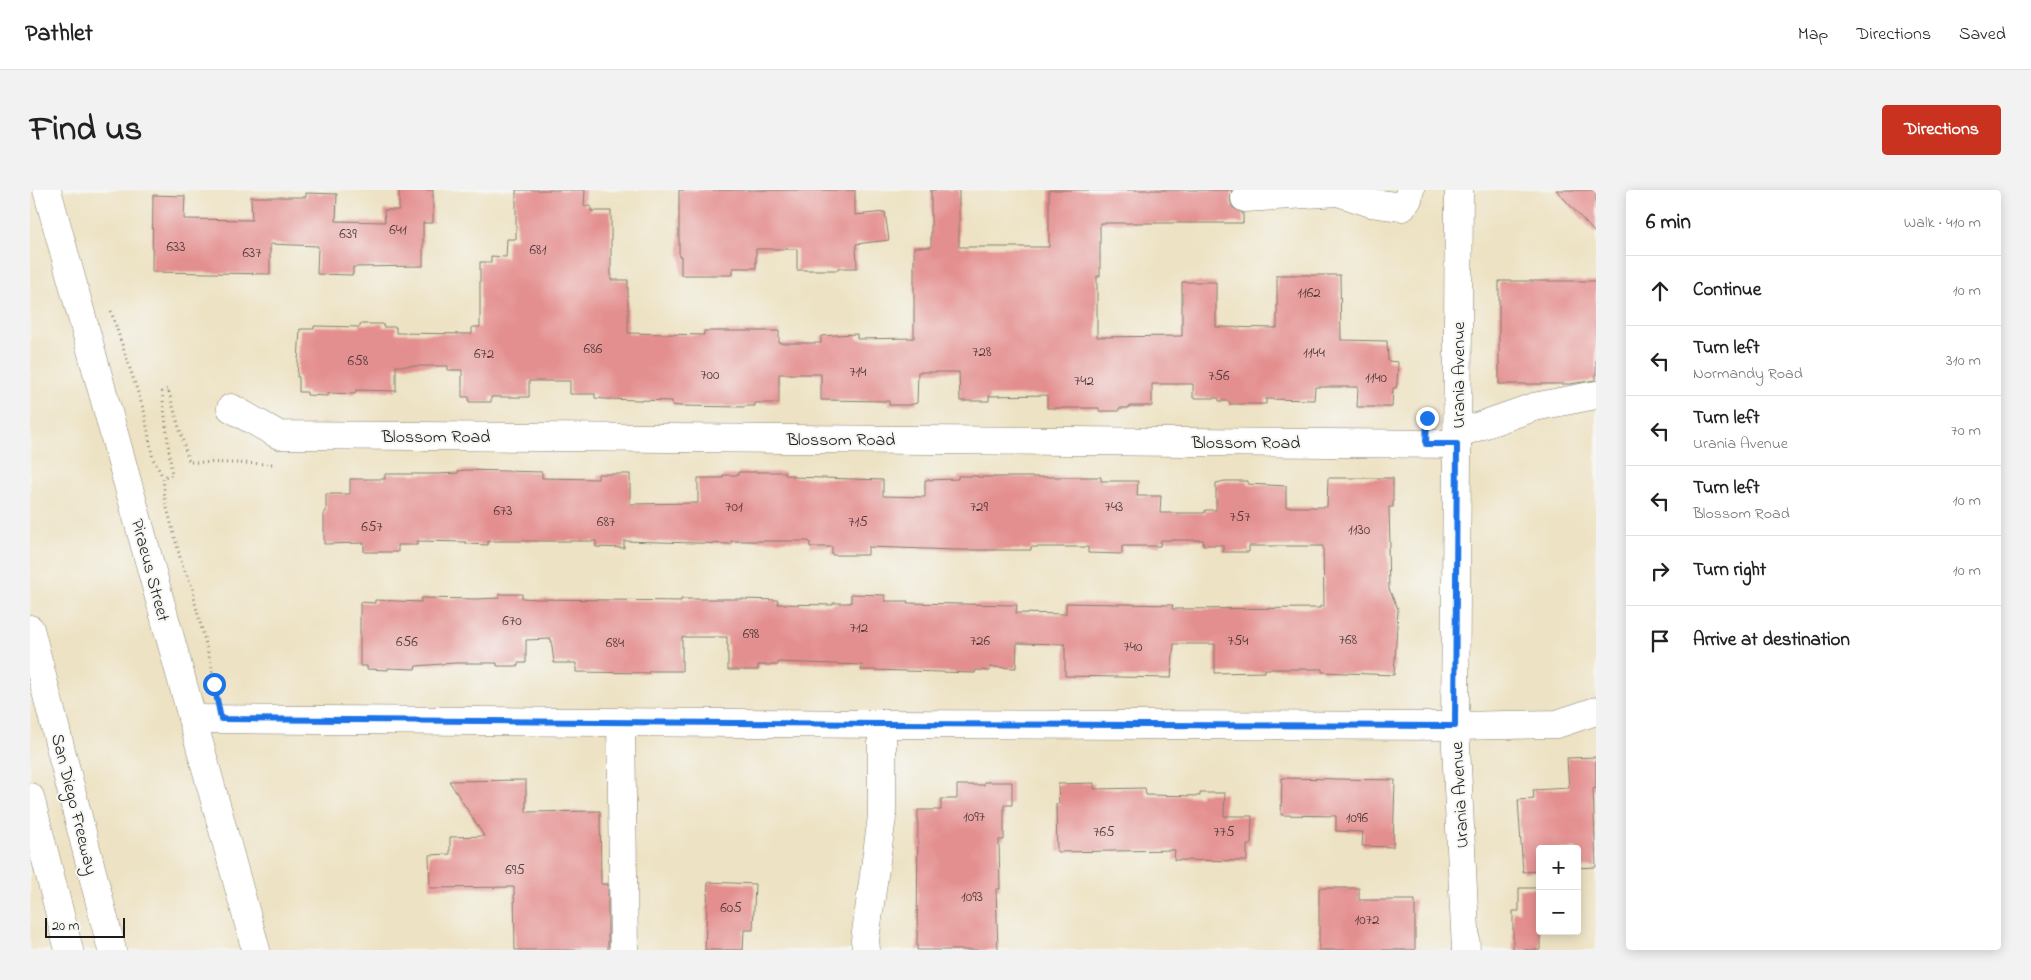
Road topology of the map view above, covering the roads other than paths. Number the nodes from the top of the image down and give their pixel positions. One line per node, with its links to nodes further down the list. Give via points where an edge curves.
1 (47, 190): 10 (main road, Piraeus Street)
2 (1410, 190): 4 (main road, via 1402,207 1371,203 1338,192)
3 (1459, 190): 7 (main road, Urania Avenue)
4 (1245, 198)
5 (1596, 395): 7 (main road, Blossom Road, via 1534,407)
6 (231, 408): 7 (main road, Blossom Road, via 279,435)
7 (1457, 439): 13 (main road, Urania Avenue)
8 (30, 630): 16 (main road, San Diego Freeway)
9 (1596, 712): 13 (main road, via 1557,724)
10 (192, 719): 11 (main road); 17 (main road, Piraeus Street)
11 (621, 721): 12 (main road); 18 (main road)
12 (882, 724): 13 (main road); 19 (main road, via 882,817)
13 (1455, 726): 20 (main road, Urania Avenue)
14 (30, 797): 15 (main road)
15 (69, 950)
16 (112, 950)
17 (256, 950)
18 (624, 950)
19 (866, 950)
20 (1466, 950)

